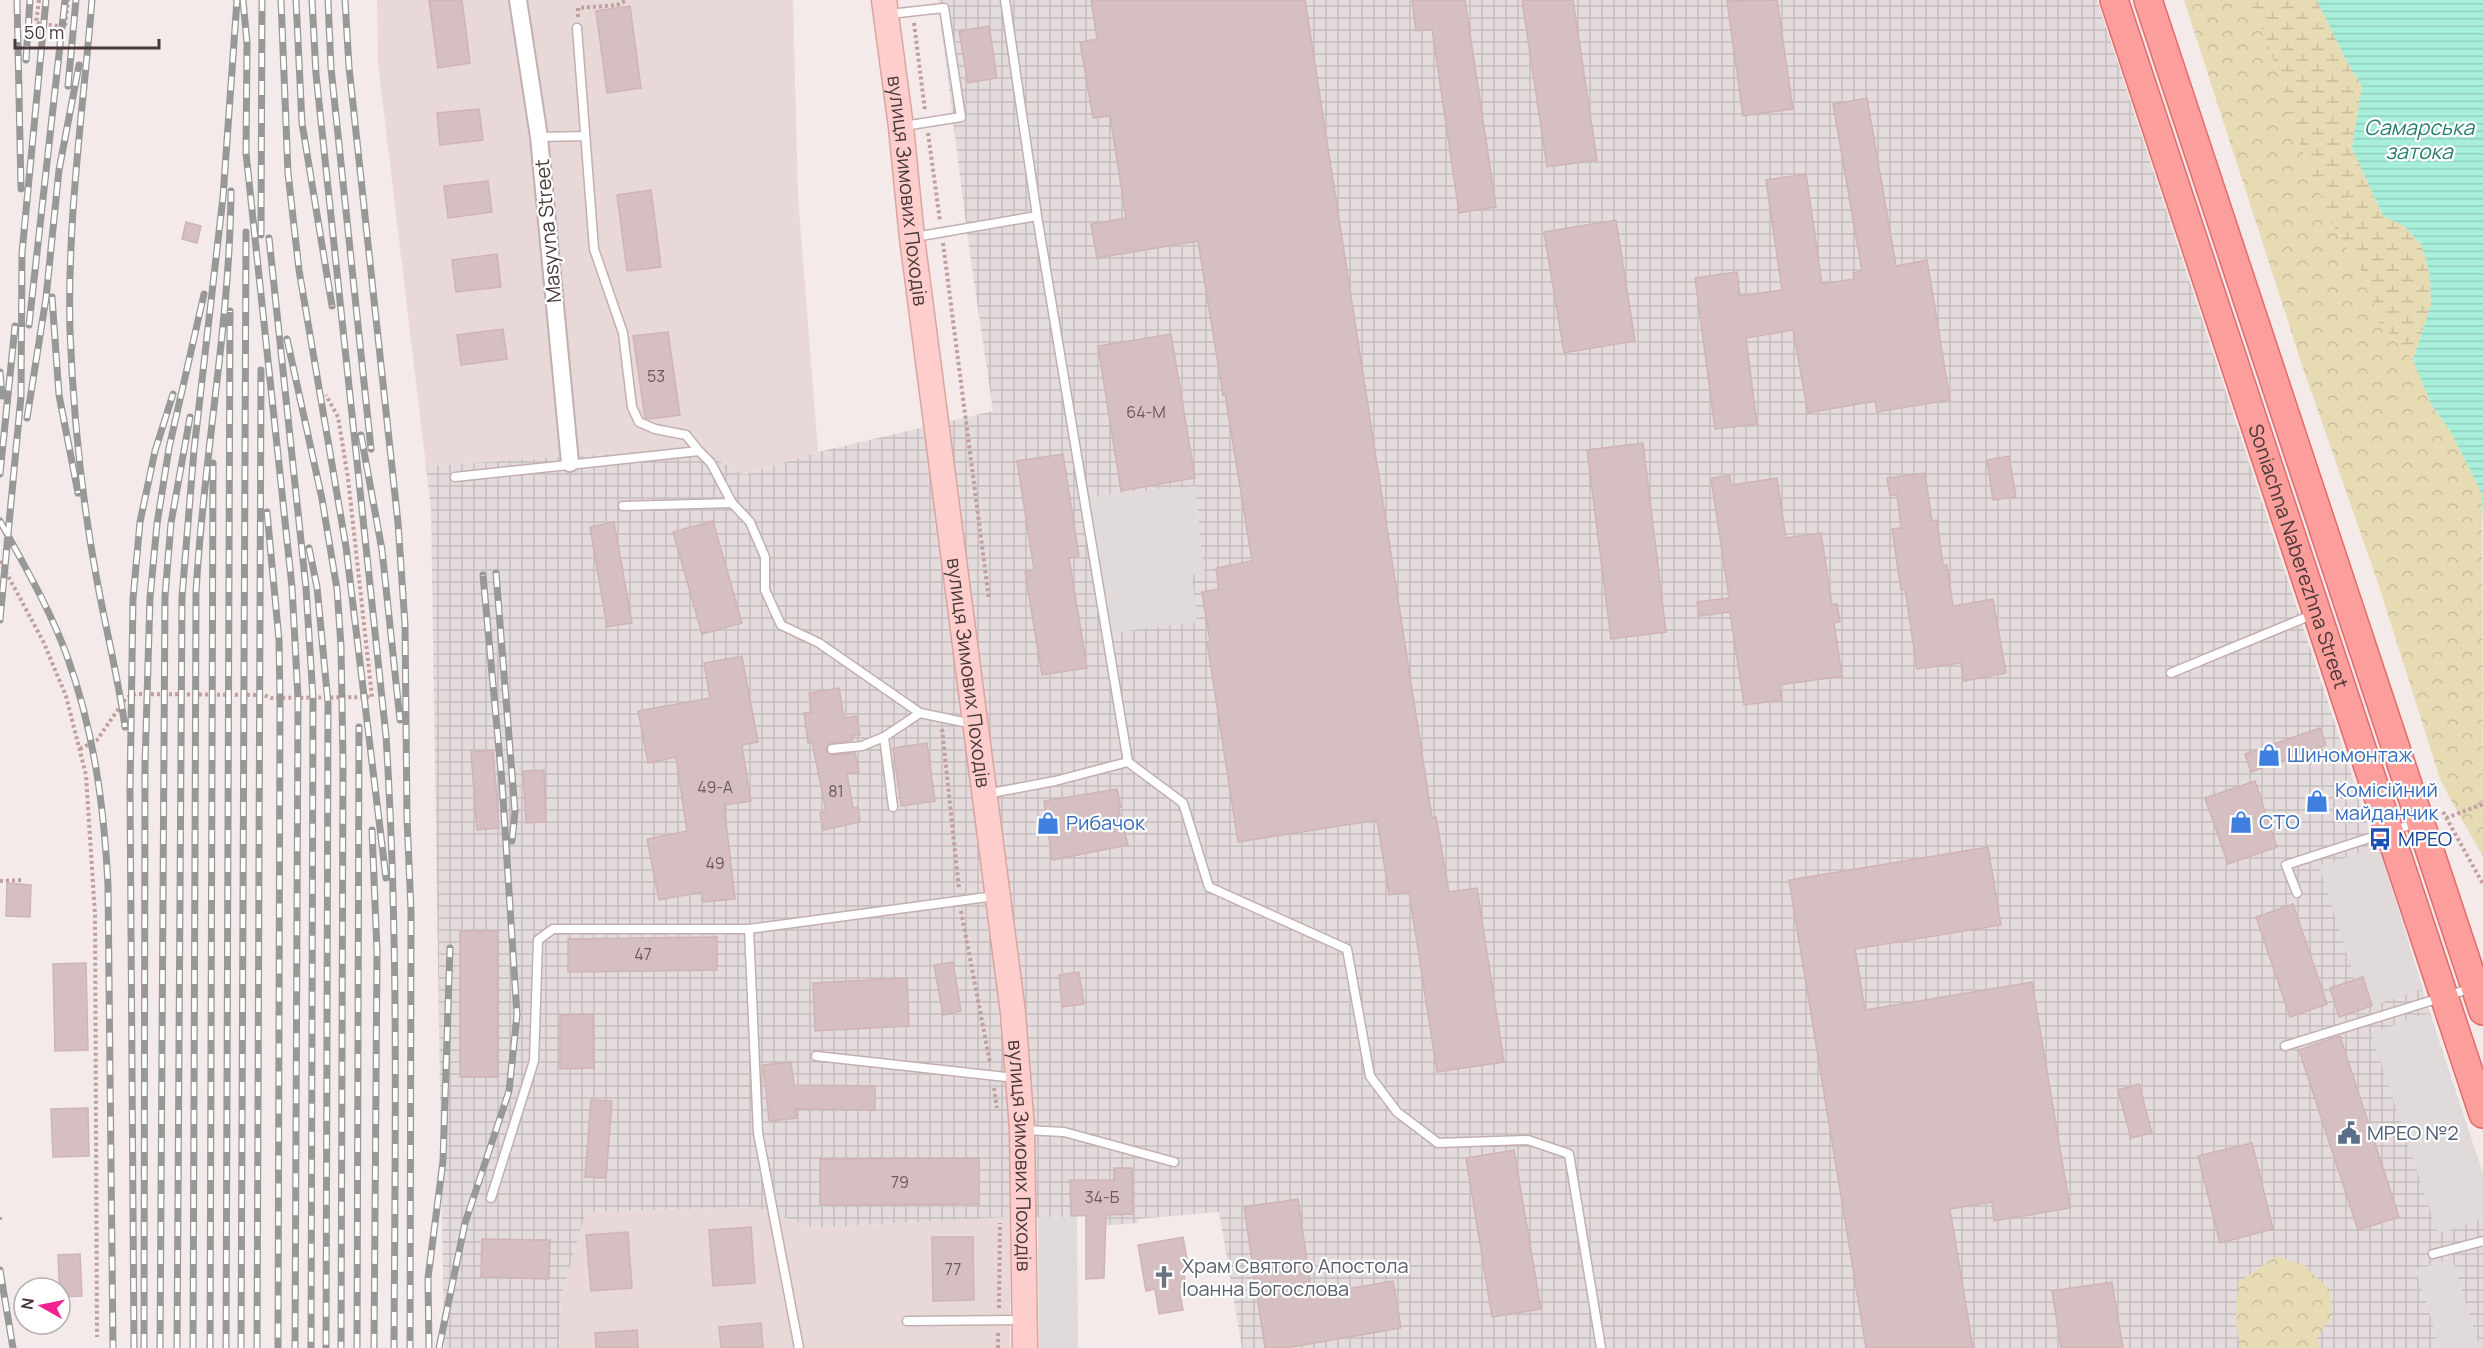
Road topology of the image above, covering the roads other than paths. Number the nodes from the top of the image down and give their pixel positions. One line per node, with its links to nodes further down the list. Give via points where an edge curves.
1 (518, 0): 9 (street, Masyvna Street)
2 (1005, 0): 10 (lane)
3 (2114, 0): 17 (main road, Soniachna Naberezhna Street)
4 (2148, 0): 26 (main road, Soniachna Naberezhna Street)
5 (885, 7): 7 (main road, вулиця Зимових Походів); 7 (lane, via 944,8 962,117)
6 (577, 28): 8 (lane)
7 (901, 127): 11 (main road, вулиця Зимових Походів)
8 (585, 136): 9 (lane); 12 (lane, via 594,249 623,333 632,408 639,422 686,435)
9 (539, 137): 13 (street, Masyvna Street)
10 (1037, 216): 11 (lane); 23 (lane)
11 (912, 238): 20 (main road, вулиця Зимових Походів)
12 (699, 451): 13 (lane); 15 (lane, via 711,463)
13 (570, 464): 14 (lane)
14 (455, 477)
15 (732, 502): 16 (lane); 19 (lane, via 750,522 765,557 765,590 781,625 819,643)
16 (623, 506)
17 (2317, 613): 18 (lane); 27 (main road, Soniachna Naberezhna Street)
18 (2171, 673)
19 (920, 713): 20 (lane); 21 (lane)
20 (975, 725): 24 (main road, вулиця Зимових Походів)
21 (884, 737): 22 (lane, via 862,746); 25 (lane)
22 (832, 749)
23 (1128, 762): 24 (lane); 46 (lane, via 1183,803 1209,887 1347,949 1370,1076 1398,1112 1438,1143 1528,1140 1569,1154)
24 (985, 794): 29 (main road, вулиця Зимових Походів)
25 (893, 807)
26 (2429, 822): 27 (lane); 32 (main road, Soniachna Naberezhna Street)
27 (2388, 832): 28 (lane, via 2286,865); 31 (main road, Soniachna Naberezhna Street)
28 (2297, 893)
29 (999, 896): 30 (lane); 35 (main road, вулиця Зимових Походів)
30 (750, 929): 39 (lane, via 553,929 538,940 534,1061); 44 (lane, via 758,1133)
31 (2444, 997): 32 (lane); 33 (lane); 36 (main road, Soniachna Naberezhna Street)
32 (2479, 999)
33 (2285, 1046)
34 (816, 1056): 35 (lane)
35 (1018, 1078): 37 (main road, вулиця Зимових Походів)
36 (2483, 1114)
37 (1022, 1129): 38 (lane, via 1064,1131); 42 (main road, вулиця Зимових Походів)
38 (1174, 1162)
39 (491, 1198)
40 (2483, 1241): 41 (lane)
41 (2433, 1254)
42 (1025, 1320): 43 (lane); 45 (main road, вулиця Зимових Походів)
43 (908, 1321)
44 (799, 1348)
45 (1025, 1348)
46 (1601, 1348)

